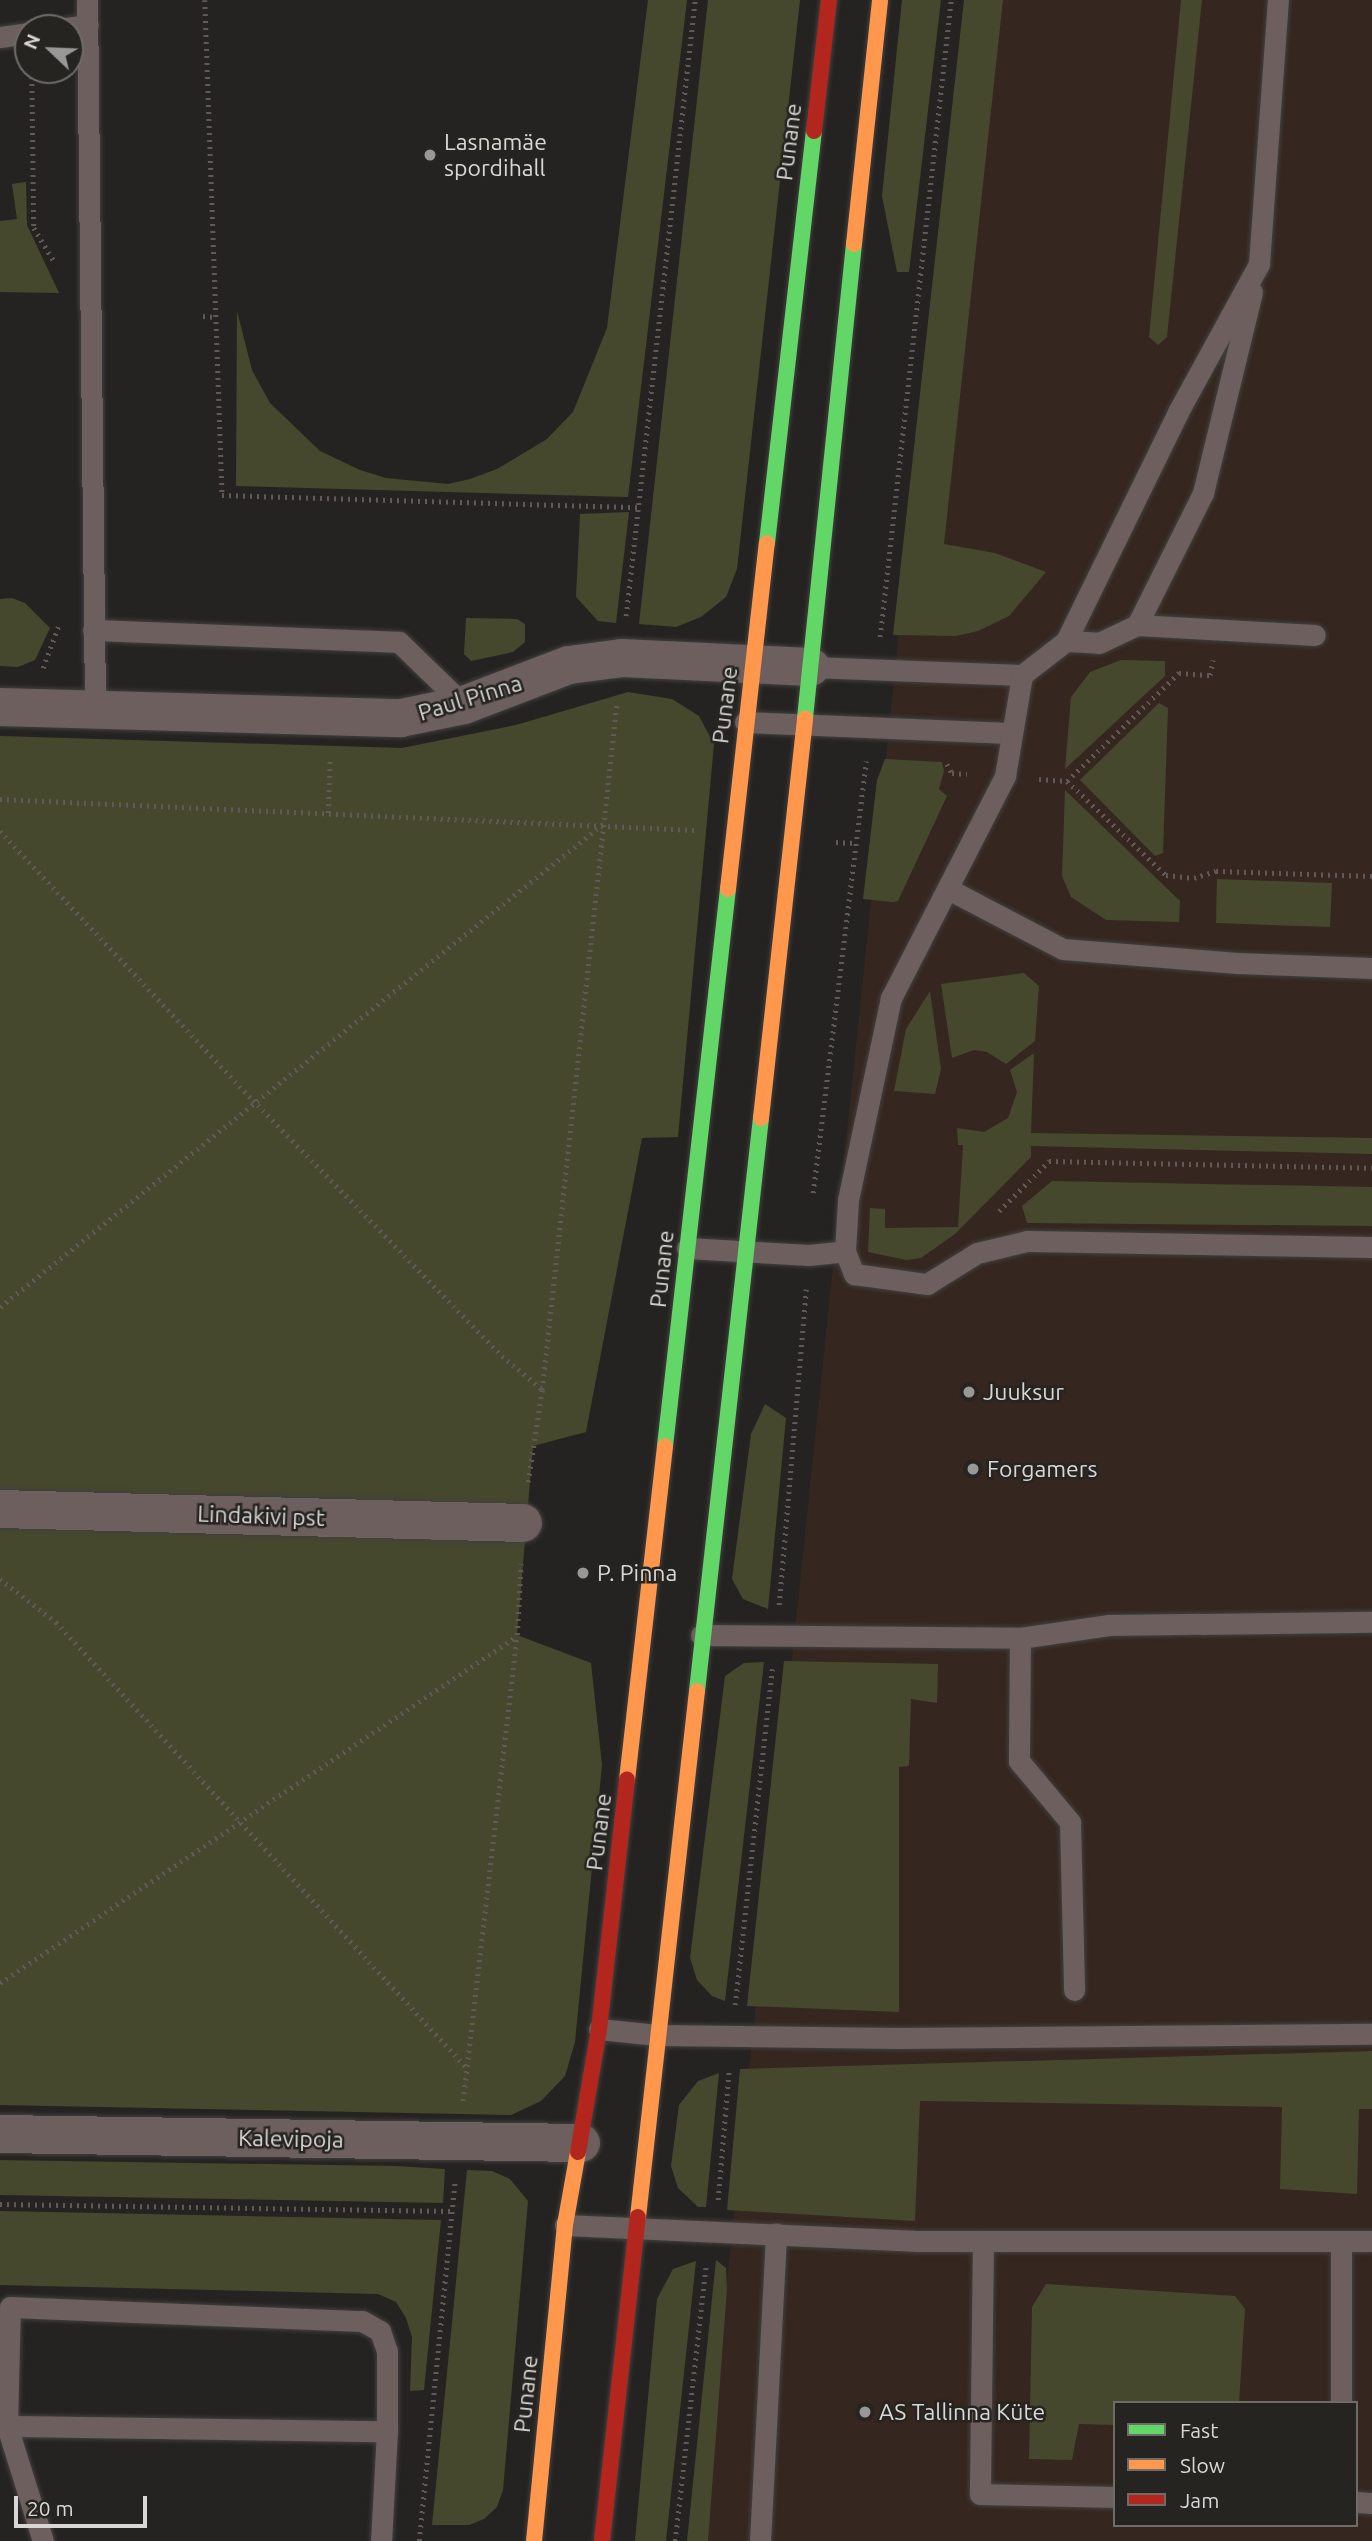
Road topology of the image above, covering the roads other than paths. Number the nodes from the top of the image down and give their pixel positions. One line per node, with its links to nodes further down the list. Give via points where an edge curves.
1 (88, 0): 5 (lane)
2 (829, 0): 12 (main road, Punane)
3 (880, 0): 13 (main road)
4 (1278, 0): 7 (lane)
5 (88, 25): 6 (lane); 9 (lane)
6 (84, 26)
7 (1259, 264): 8 (lane, via 1203,493); 11 (lane, via 1178,412)
8 (1137, 625): 10 (lane); 11 (lane, via 1099,643)
9 (93, 630): 15 (lane, via 399,642); 17 (lane)
10 (1315, 635)
11 (1066, 640): 14 (lane)
12 (752, 666): 13 (street, Paul Pinna); 15 (street, Paul Pinna, via 622,658 569,665); 18 (main road, Punane)
13 (811, 667): 14 (lane); 19 (main road)
14 (1022, 675): 20 (lane)
15 (464, 705): 17 (street, Paul Pinna, via 401,719 371,720)
16 (0, 707): 17 (street, Paul Pinna)
17 (96, 710)
18 (745, 722): 19 (lane); 24 (main road, Punane)
19 (804, 724): 20 (lane); 26 (main road)
20 (1009, 733): 21 (lane, via 1004,776)
21 (950, 890): 22 (lane, via 1063,949); 25 (lane, via 891,998 848,1200)
22 (1372, 968)
23 (1372, 1247): 25 (lane, via 1027,1241 977,1253 927,1284 854,1274)
24 (687, 1248): 26 (lane); 33 (main road, Punane)
25 (845, 1251): 26 (lane)
26 (746, 1253): 30 (main road)
27 (0, 1509): 28 (street, Lindakivi pst)
28 (523, 1523)
29 (1372, 1622): 31 (lane, via 1109,1625)
30 (702, 1635): 31 (lane); 35 (main road)
31 (1020, 1638): 32 (lane, via 1019,1761 1069,1822)
32 (1074, 1990)
33 (599, 2029): 35 (lane); 37 (main road, Punane)
34 (1372, 2034): 35 (lane)
35 (657, 2035): 39 (main road)
36 (0, 2134): 37 (street, Kalevipoja)
37 (581, 2143): 38 (main road, Punane)
38 (565, 2225): 39 (lane); 50 (main road, Punane)
39 (638, 2230): 40 (lane); 51 (main road)
40 (776, 2233): 41 (lane); 52 (lane)
41 (983, 2241): 42 (lane); 47 (lane, via 979,2494)
42 (1342, 2241): 43 (lane); 44 (lane)
43 (1372, 2241)
44 (1341, 2401)
45 (6, 2426): 46 (lane); 46 (lane, via 10,2308 362,2322 380,2331 387,2351); 48 (lane)
46 (387, 2431): 49 (lane)
47 (1113, 2497)
48 (43, 2541)
49 (381, 2541)
50 (534, 2541)
51 (602, 2541)
52 (760, 2541)

